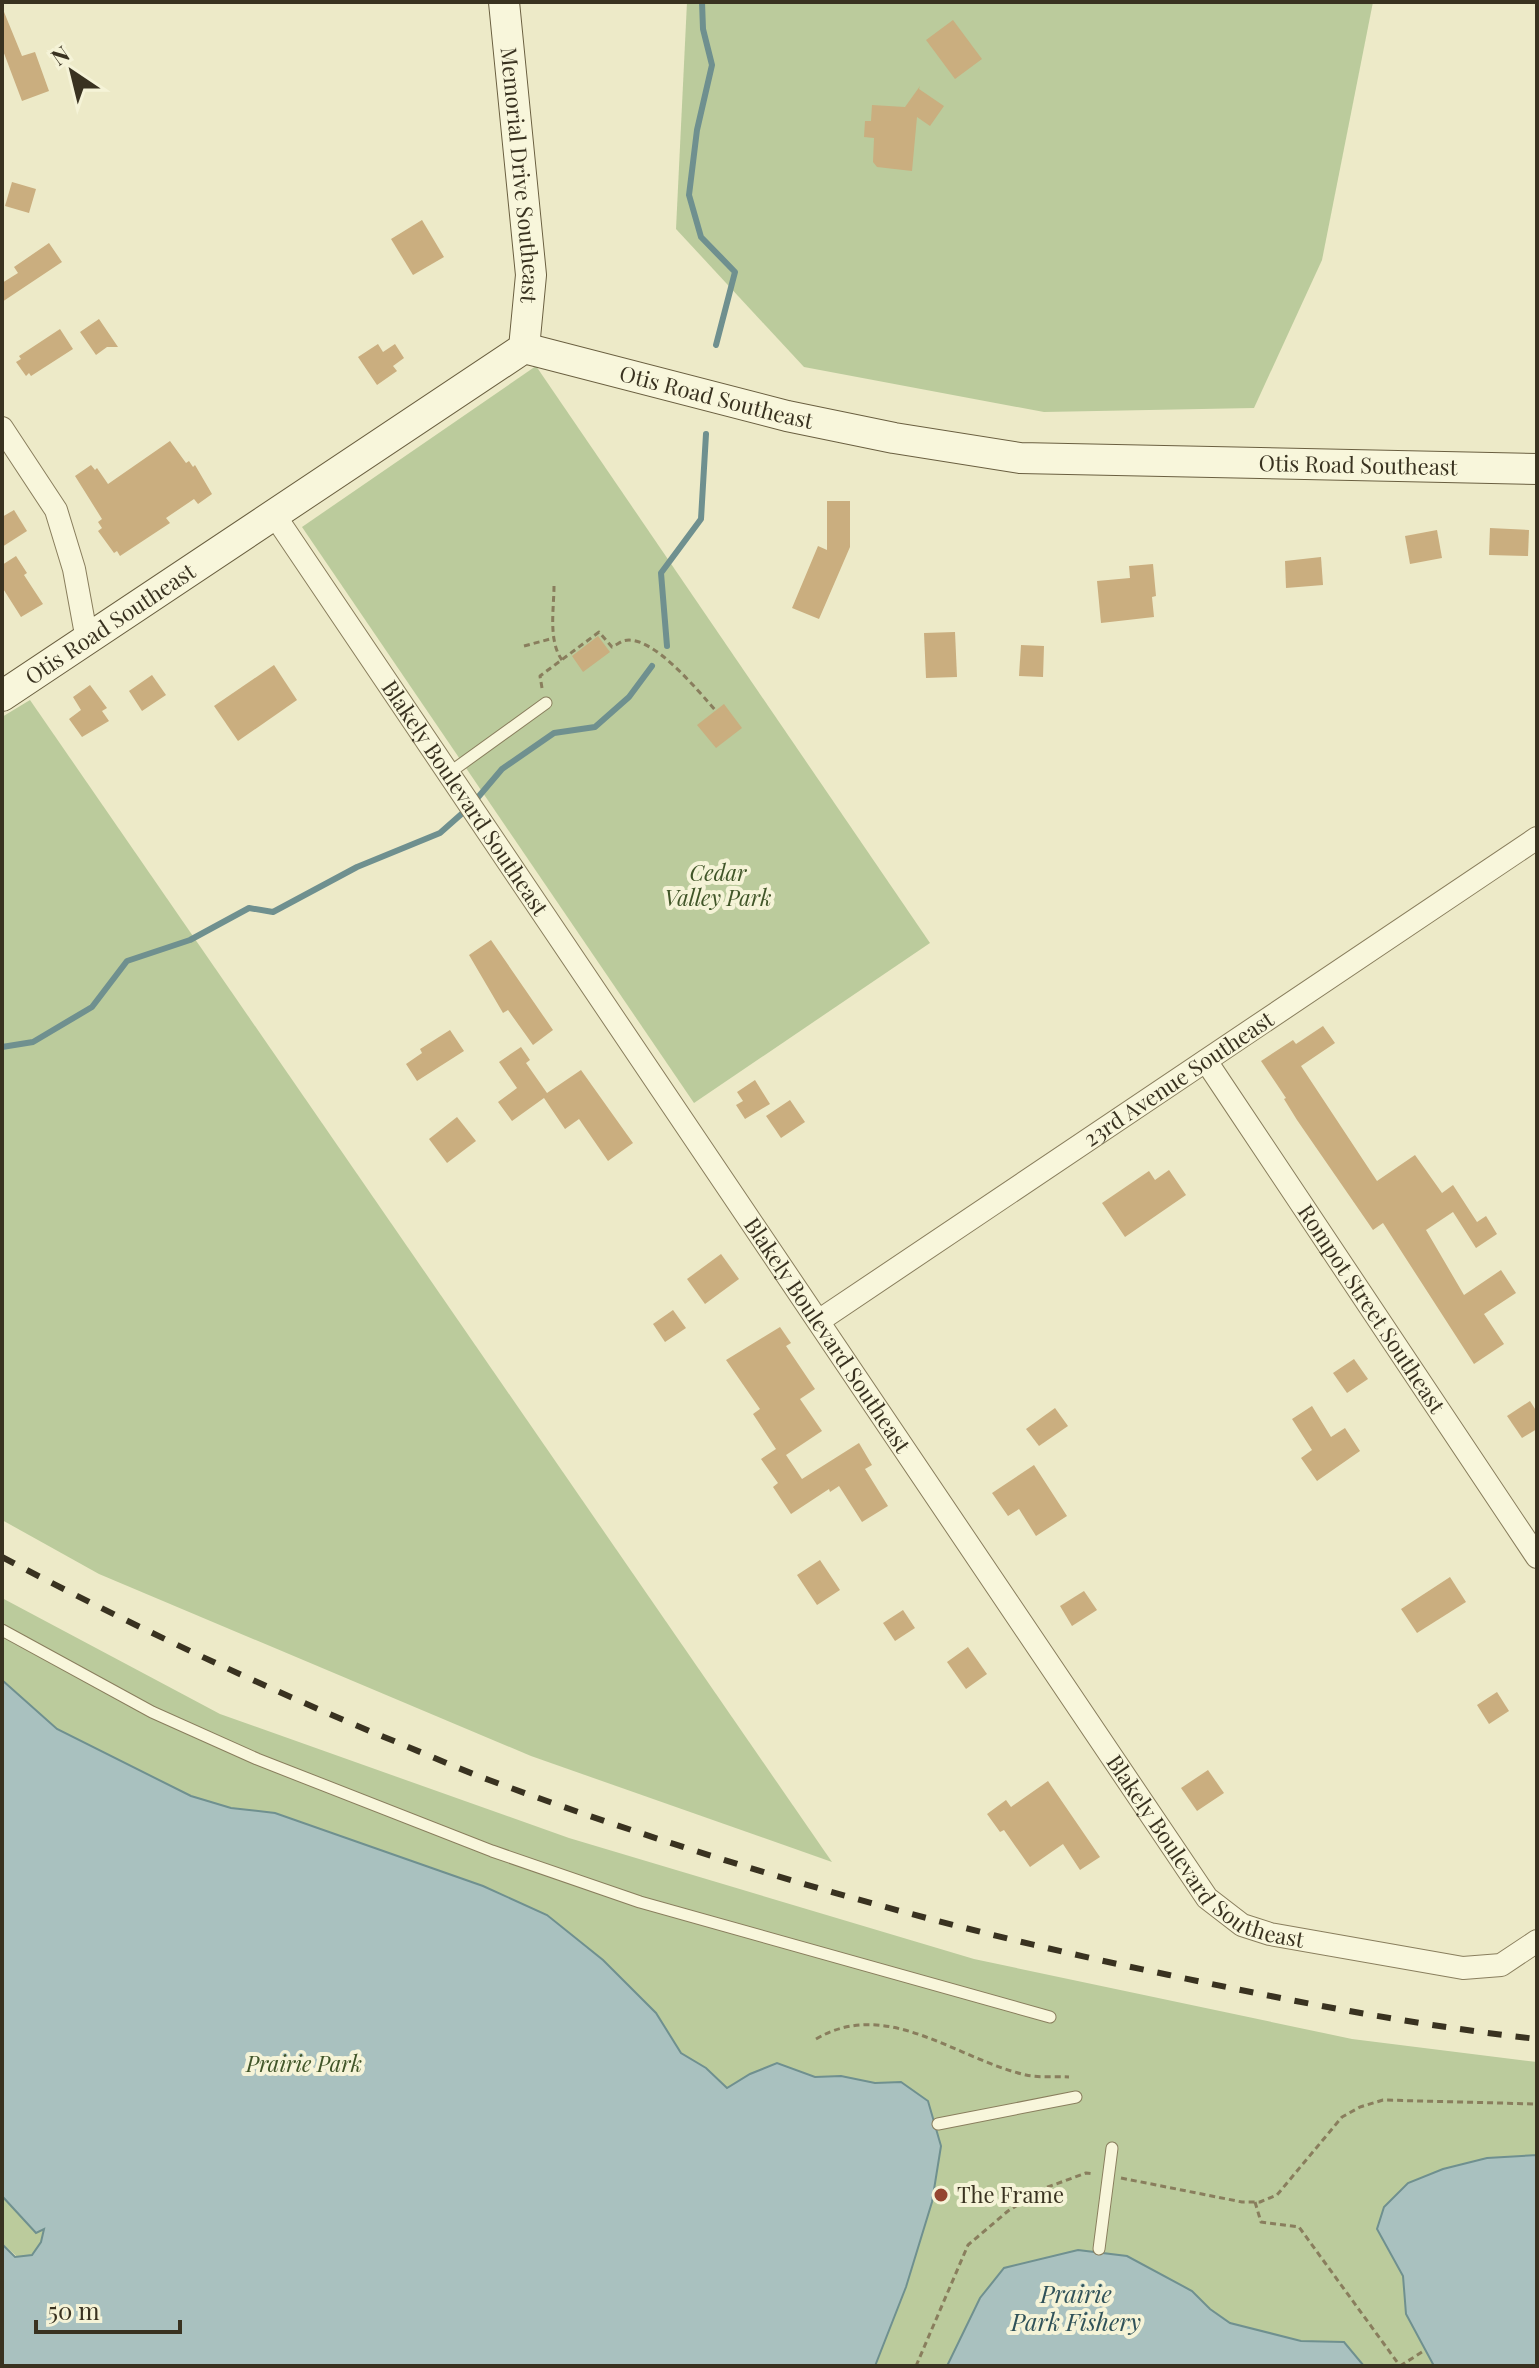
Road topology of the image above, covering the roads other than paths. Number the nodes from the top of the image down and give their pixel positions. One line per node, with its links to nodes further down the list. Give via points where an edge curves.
1 (504, 2): 2 (street, Memorial Drive Southeast, via 531,275)
2 (524, 348): 4 (street, Otis Road Southeast, via 787,416 1020,458); 5 (street, Otis Road Southeast)
3 (2, 428): 6 (street, via 56,510)
4 (1537, 469)
5 (275, 516): 6 (street, Otis Road Southeast); 9 (street, Blakely Boulevard Southeast)
6 (87, 640): 7 (street, Otis Road Southeast)
7 (2, 696)
8 (546, 703): 9 (lane)
9 (452, 777): 12 (street, Blakely Boulevard Southeast)
10 (1537, 838): 11 (street, 23rd Avenue Southeast)
11 (1206, 1061): 12 (street, 23rd Avenue Southeast); 13 (street, Rompot Street Southeast)
12 (820, 1320): 15 (street, Blakely Boulevard Southeast, via 1207,1898 1242,1925 1270,1934 1463,1968 1501,1965)
13 (1537, 1557)
14 (2, 1630): 16 (lane, via 230,1748 492,1851 640,1902)
15 (1537, 1941)
16 (1050, 2017)
17 (1076, 2097): 18 (lane)
18 (938, 2124)
19 (1112, 2148): 20 (lane)
20 (1099, 2249)

